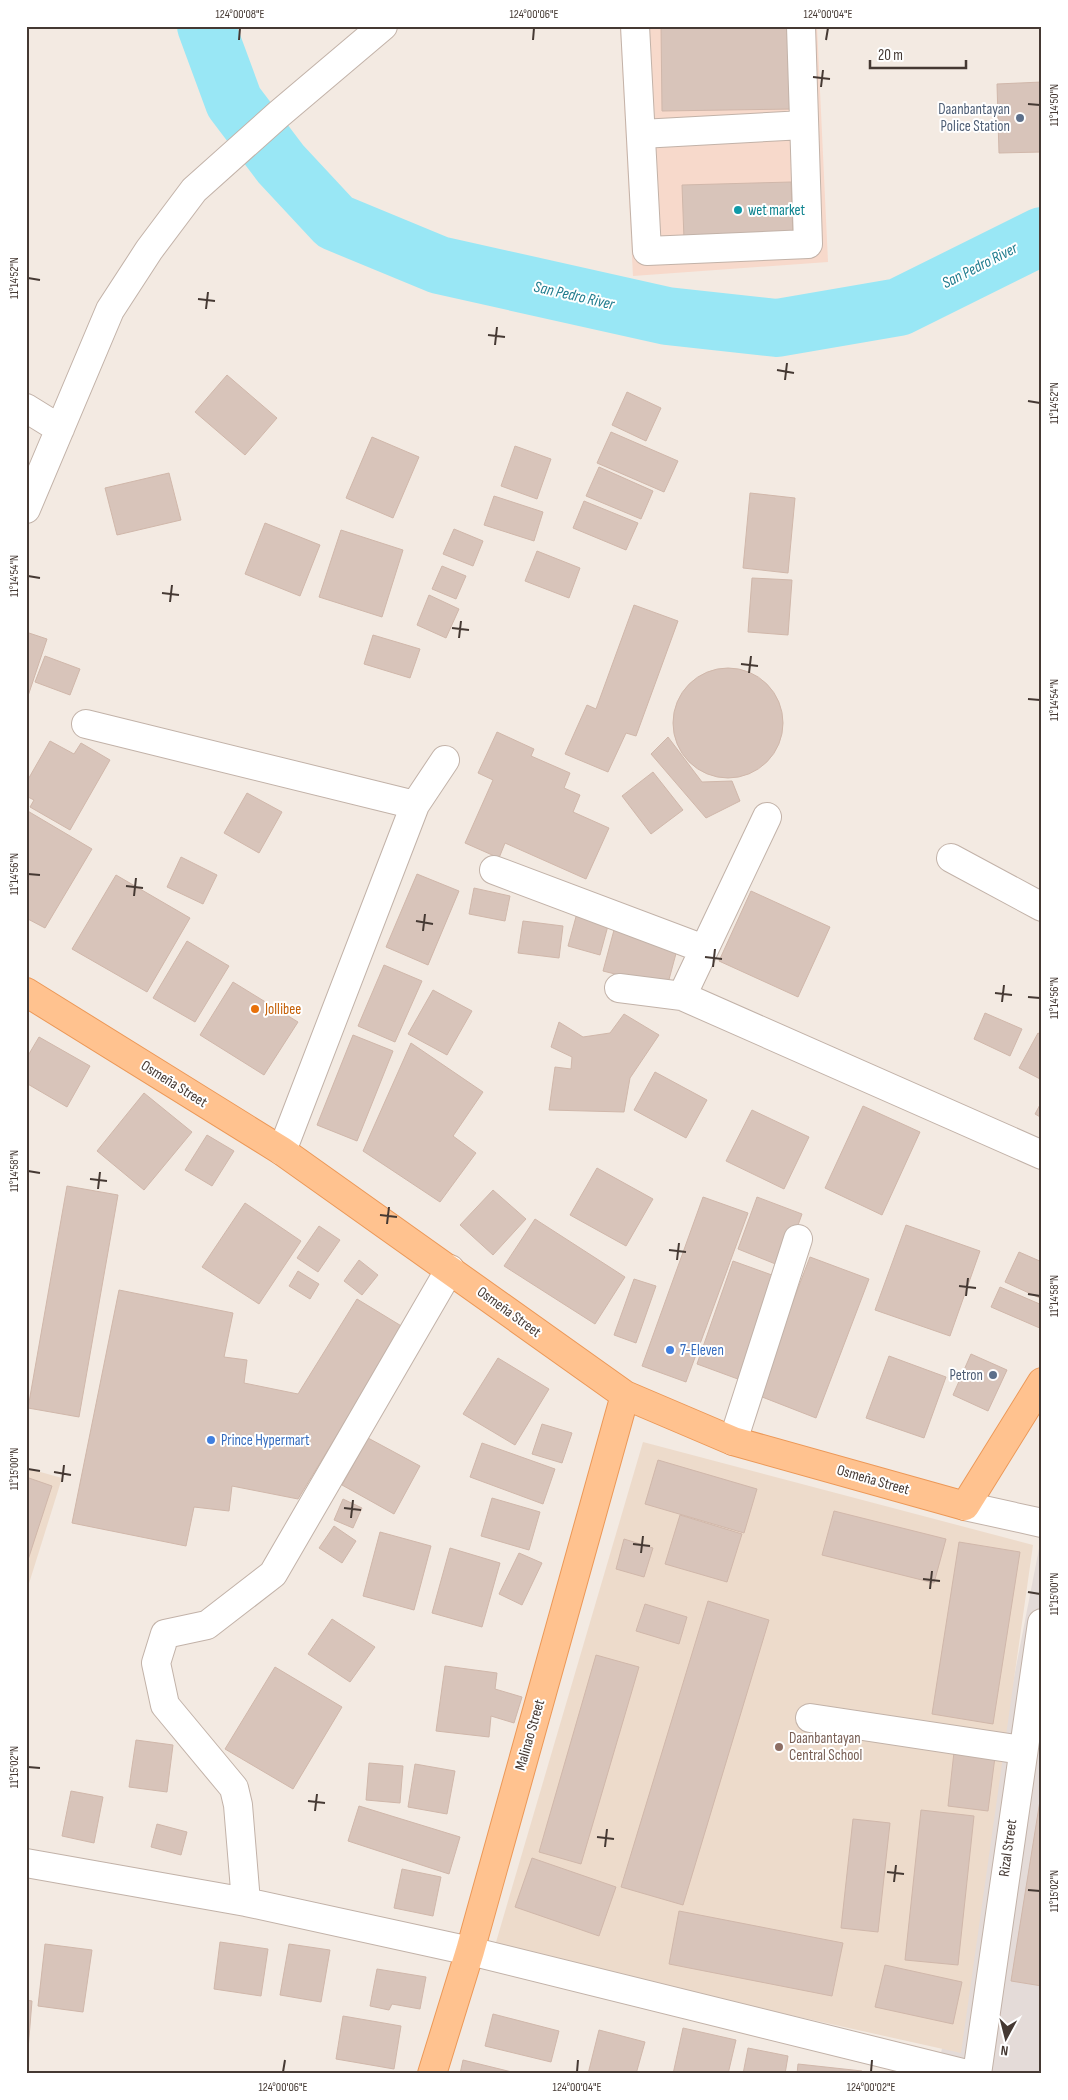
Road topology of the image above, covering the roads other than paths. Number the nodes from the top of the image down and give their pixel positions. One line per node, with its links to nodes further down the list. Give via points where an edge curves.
1 (384, 26): 7 (street, via 194,190 110,310)
2 (635, 26): 5 (street)
3 (801, 26): 4 (street)
4 (804, 125): 5 (street); 5 (street, via 808,244 647,251)
5 (641, 134)
6 (26, 408): 7 (street)
7 (60, 429): 8 (street)
8 (26, 509)
9 (86, 724): 11 (street)
10 (444, 760): 11 (street)
11 (415, 805): 20 (street)
12 (767, 817): 16 (street)
13 (951, 858): 15 (street)
14 (494, 870): 16 (street)
15 (1042, 906)
16 (704, 949): 19 (street)
17 (619, 988): 19 (street)
18 (26, 992): 20 (main road, Osmeña Street)
19 (682, 996): 21 (street)
20 (282, 1151): 23 (main road, Osmeña Street)
21 (1042, 1154)
22 (798, 1239): 26 (street)
23 (450, 1269): 25 (main road, Osmeña Street); 33 (street, via 273,1574 207,1625 165,1634 156,1663 164,1705 234,1788)
24 (1042, 1382): 27 (main road)
25 (625, 1395): 26 (main road, Osmeña Street); 34 (main road, Malinao Street)
26 (733, 1441): 27 (main road, Osmeña Street)
27 (965, 1506): 28 (street, Osmeña Street)
28 (1042, 1523)
29 (1042, 1623): 31 (street, Rizal Street)
30 (810, 1718): 31 (street)
31 (1022, 1750): 37 (street, Rizal Street)
32 (26, 1863): 33 (street)
33 (246, 1902): 34 (street)
34 (470, 1950): 35 (main road, Malinao Street); 36 (street)
35 (432, 2074)
36 (967, 2074)
37 (977, 2074)

